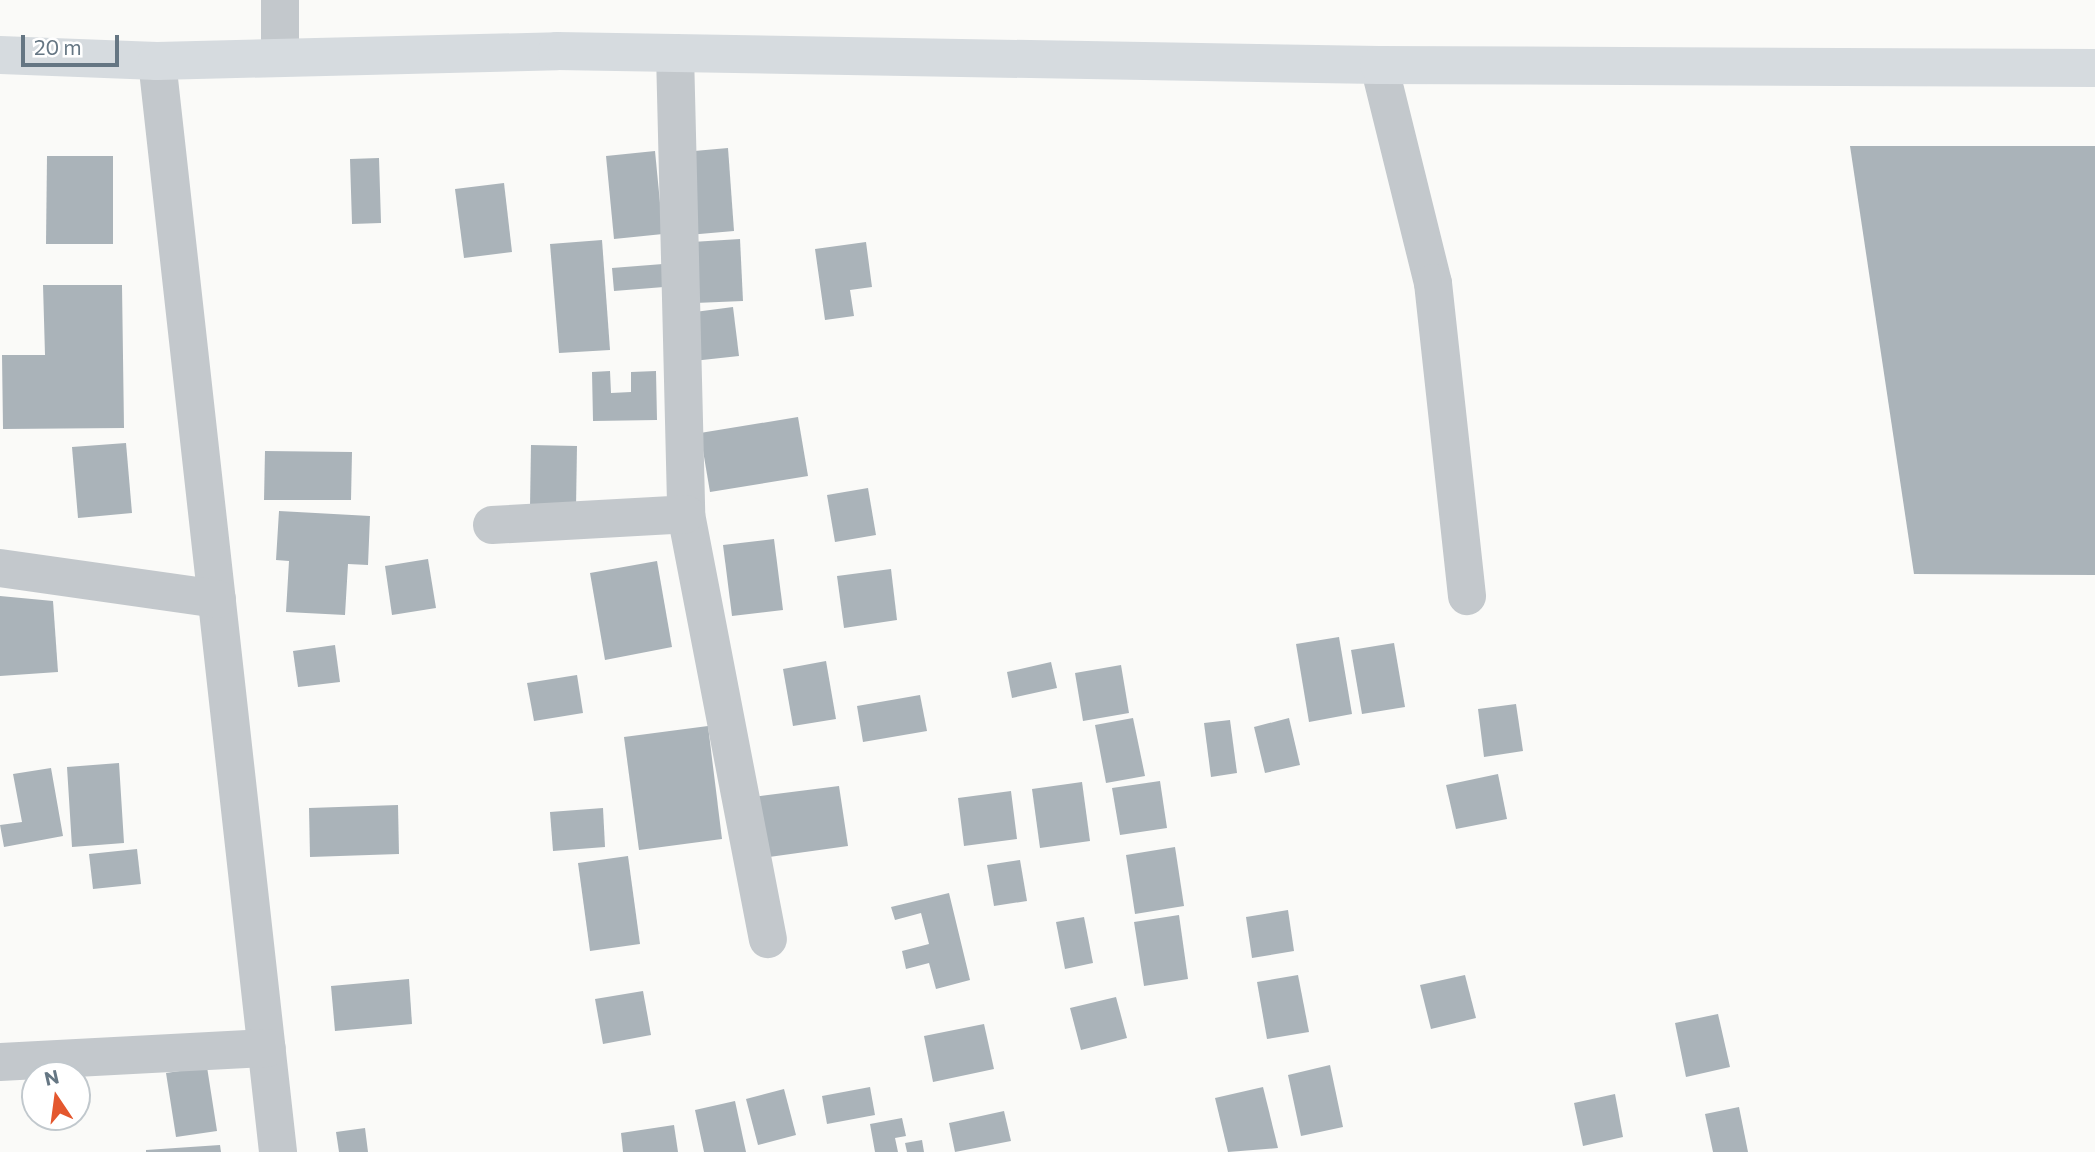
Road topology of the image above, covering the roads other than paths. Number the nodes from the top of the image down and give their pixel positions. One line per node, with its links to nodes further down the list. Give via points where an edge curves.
1 (280, 0): 4 (street)
2 (675, 53): 4 (main road); 6 (main road); 8 (street)
3 (0, 55): 5 (main road)
4 (280, 58): 5 (main road)
5 (157, 61): 12 (street)
6 (1378, 65): 7 (main road); 11 (street, via 1433,283)
7 (2095, 68)
8 (686, 513): 9 (street); 13 (street)
9 (492, 525)
10 (0, 568): 12 (street)
11 (1467, 596)
12 (217, 599): 14 (street)
13 (768, 939)
14 (267, 1048): 15 (street); 16 (street)
15 (0, 1062)
16 (278, 1152)

